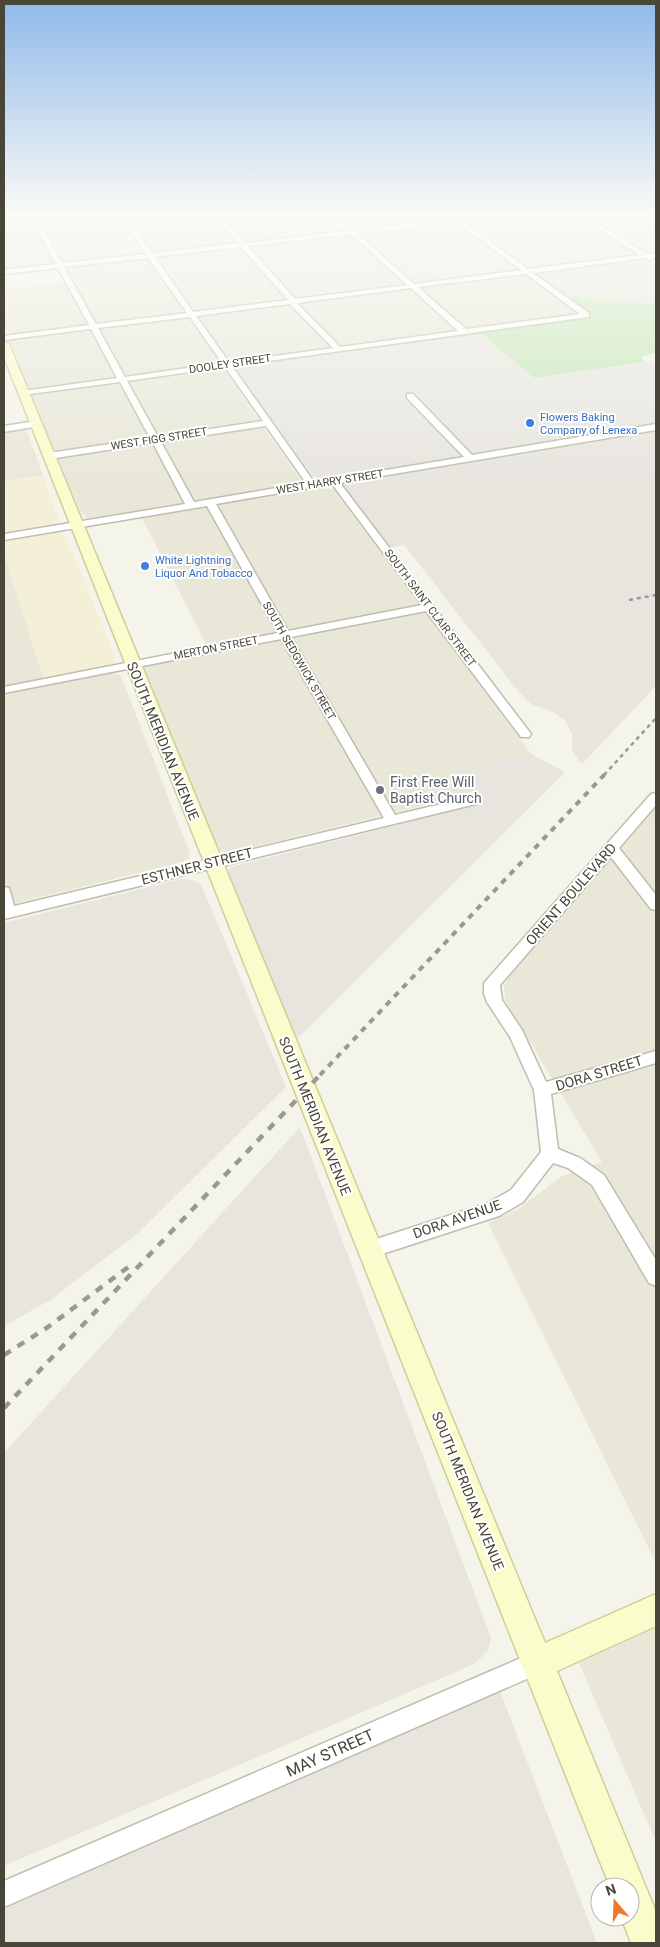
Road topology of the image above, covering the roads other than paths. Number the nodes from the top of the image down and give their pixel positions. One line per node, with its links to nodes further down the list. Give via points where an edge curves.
1 (83, 305): 8 (street)
2 (184, 305): 7 (street)
3 (270, 305): 7 (street)
4 (295, 305): 12 (street)
5 (434, 305): 9 (street)
6 (572, 305): 9 (street, DOOLEY STREET, via 586,315)
7 (191, 315): 8 (street); 13 (street)
8 (95, 327): 10 (street); 14 (street)
9 (464, 332): 12 (street, DOOLEY STREET)
10 (4, 338)
11 (4, 344): 15 (main road, SOUTH MERIDIAN AVENUE)
12 (338, 349): 13 (street, DOOLEY STREET)
13 (226, 365): 14 (street, DOOLEY STREET); 17 (street)
14 (123, 379): 15 (street, DOOLEY STREET); 21 (street)
15 (23, 393): 18 (main road, SOUTH MERIDIAN AVENUE)
16 (410, 396): 23 (street)
17 (268, 422): 21 (street, WEST FIGG STREET); 25 (street)
18 (36, 424): 20 (street); 22 (main road, SOUTH MERIDIAN AVENUE)
19 (656, 427): 23 (street, WEST HARRY STREET)
20 (4, 429)
21 (154, 440): 22 (street, WEST FIGG STREET); 27 (street)
22 (49, 456): 28 (main road, SOUTH MERIDIAN AVENUE)
23 (470, 458): 24 (street, WEST HARRY STREET)
24 (334, 481): 25 (street, WEST HARRY STREET); 30 (street, SOUTH SAINT CLAIR STREET)
25 (312, 485): 26 (street, WEST HARRY STREET)
26 (210, 502): 27 (street, WEST HARRY STREET); 31 (street, SOUTH SEDGWICK STREET)
27 (191, 505): 28 (street, WEST HARRY STREET)
28 (75, 525): 29 (street, WEST HARRY STREET); 32 (main road, SOUTH MERIDIAN AVENUE)
29 (4, 537)
30 (428, 607): 31 (street, MERTON STREET); 34 (street, SOUTH SAINT CLAIR STREET)
31 (283, 635): 32 (street, MERTON STREET); 37 (street, SOUTH SEDGWICK STREET)
32 (132, 665): 33 (street, MERTON STREET); 39 (main road, SOUTH MERIDIAN AVENUE)
33 (4, 690)
34 (525, 734)
35 (656, 796): 38 (street, ORIENT BOULEVARD)
36 (475, 800): 37 (street, ESTHNER STREET)
37 (391, 819): 39 (street, ESTHNER STREET)
38 (611, 848): 41 (street); 44 (street, ORIENT BOULEVARD, via 492,984 495,1002 516,1034)
39 (213, 862): 42 (street, ESTHNER STREET); 46 (main road, SOUTH MERIDIAN AVENUE)
40 (4, 892): 42 (street)
41 (656, 905)
42 (6, 914)
43 (656, 1056): 44 (street, DORA STREET)
44 (542, 1090): 45 (street)
45 (550, 1154): 46 (street, DORA AVENUE, via 517,1196 493,1210); 47 (street, via 574,1162 598,1180)
46 (370, 1249): 49 (main road, SOUTH MERIDIAN AVENUE)
47 (656, 1277)
48 (656, 1610): 49 (main road, MAY STREET)
49 (537, 1663): 50 (main road, SOUTH MERIDIAN AVENUE); 51 (street, MAY STREET)
50 (624, 1877)
51 (4, 1894)
52 (640, 1918): 53 (main road)
53 (650, 1943)

